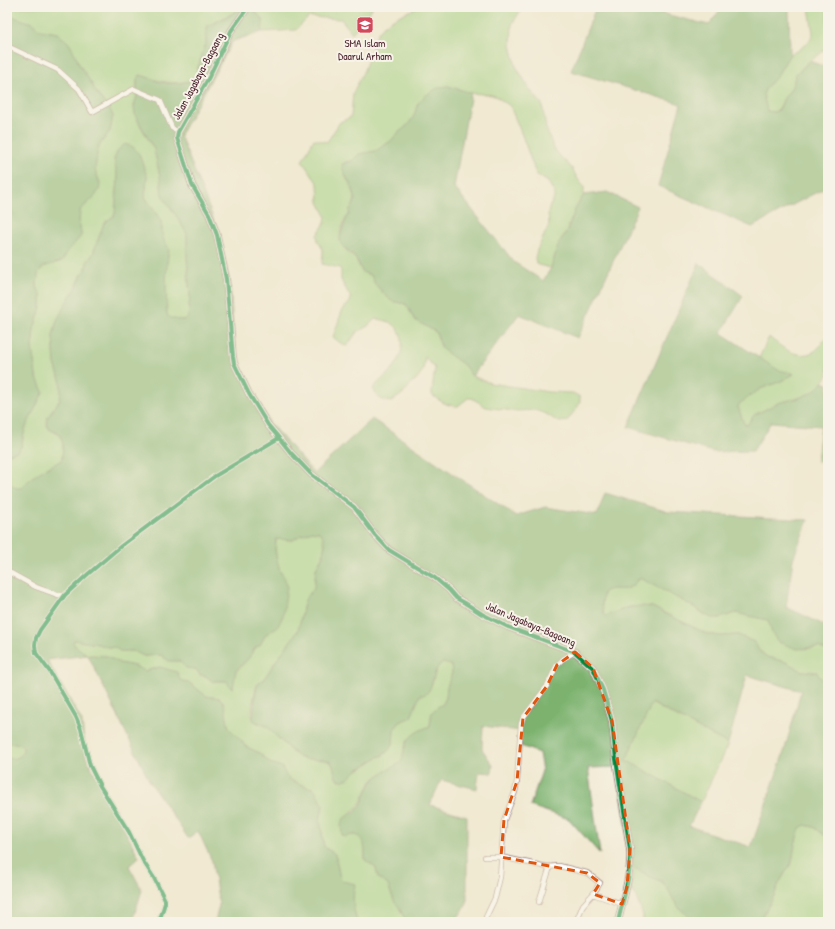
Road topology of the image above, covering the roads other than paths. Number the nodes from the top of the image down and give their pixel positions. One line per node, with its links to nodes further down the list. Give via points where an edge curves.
1 (248, 7): 3 (street, Jalan Jagabaya–Bagoang, via 231,31)
2 (7, 46): 3 (street, via 58,70 79,89 92,112 134,89 160,100 172,128)
3 (178, 132): 4 (street, Jalan Jagabaya–Bagoang, via 177,142 192,185 209,214 217,235 226,279 234,364 268,425)
4 (279, 438): 6 (street, via 215,476 180,501 121,546); 7 (street, Jalan Jagabaya–Bagoang, via 312,474 354,507 389,550 435,578 456,598 482,614)
5 (7, 570): 6 (street, via 36,587)
6 (65, 596): 15 (street, via 40,630 36,638 36,652 76,717 90,766 165,900)
7 (575, 652): 9 (street, via 557,665 547,686 523,718 517,781 504,820); 13 (street, Jalan Jagabaya–Bagoang, via 593,668 612,721 631,858)
8 (485, 857): 9 (street)
9 (501, 857): 10 (street); 14 (street, via 495,898)
10 (547, 867): 11 (street, via 558,866 587,873 600,883); 12 (street, via 549,870)
11 (593, 894): 13 (street); 16 (street, via 582,905)
12 (539, 902)
13 (622, 904): 17 (street, Jalan Jagabaya–Bagoang)
14 (486, 917)
15 (159, 922)
16 (576, 922)
17 (618, 922)

